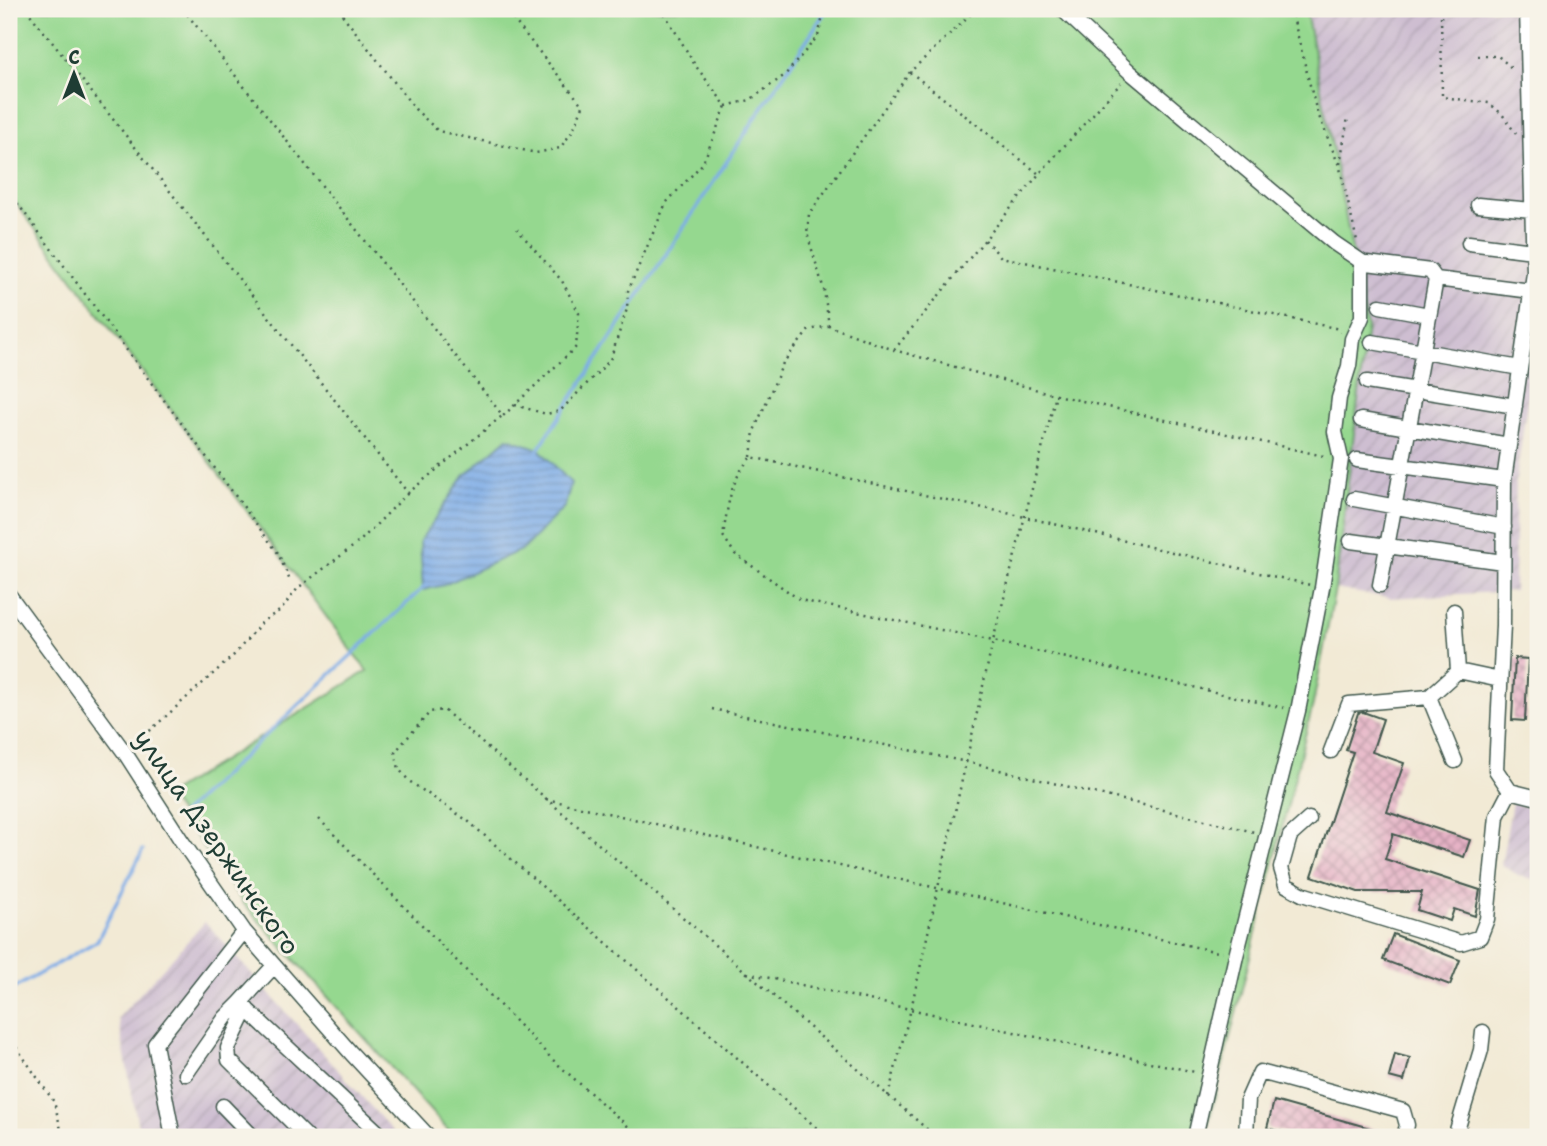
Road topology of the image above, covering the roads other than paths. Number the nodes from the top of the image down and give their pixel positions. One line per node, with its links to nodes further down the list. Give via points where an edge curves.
1 (1062, 9): 7 (street, via 1334,243)
2 (1527, 9): 4 (street)
3 (1478, 205): 4 (street)
4 (1532, 210): 6 (street)
5 (1469, 243): 6 (street)
6 (1533, 251): 9 (street)
7 (1364, 262): 8 (street, via 1430,271); 52 (street, via 1362,317 1352,339 1339,398 1335,432 1341,460 1322,588 1298,711)
8 (1436, 279): 9 (street); 11 (street)
9 (1531, 291): 14 (street)
10 (1380, 306): 11 (street)
11 (1429, 314): 13 (street)
12 (1372, 342): 13 (street)
13 (1422, 351): 14 (street); 16 (street)
14 (1520, 368): 17 (street)
15 (1367, 382): 16 (street)
16 (1415, 390): 17 (street); 19 (street)
17 (1515, 406): 20 (street)
18 (1361, 420): 19 (street)
19 (1408, 428): 20 (street); 22 (street)
20 (1509, 445): 23 (street)
21 (1357, 460): 22 (street)
22 (1401, 466): 23 (street); 25 (street)
23 (1504, 480): 26 (street)
24 (1354, 499): 25 (street)
25 (1394, 506): 26 (street); 28 (street)
26 (1504, 527): 29 (street)
27 (1351, 541): 28 (street)
28 (1387, 546): 29 (street); 30 (street)
29 (1503, 562): 34 (street)
30 (1380, 585)
31 (9, 595): 41 (street, улица Дзержинского, via 125,753)
32 (1454, 611): 33 (street)
33 (1458, 671): 34 (street); 35 (street)
34 (1500, 680): 38 (street, via 1496,770)
35 (1429, 697): 36 (street, via 1349,704); 37 (street)
36 (1331, 751)
37 (1455, 761)
38 (1510, 791): 39 (street); 40 (street, via 1497,816 1487,919 1480,937 1461,943 1302,894 1286,885 1281,867 1290,836)
39 (1538, 798)
40 (1309, 819)
41 (244, 931): 42 (street, улица Дзержинского); 47 (street, via 155,1044)
42 (273, 967): 43 (street); 51 (street, улица Дзержинского)
43 (244, 1006): 45 (street, via 225,1018); 49 (street, via 228,1048 229,1060); 50 (street)
44 (1483, 1032): 55 (street)
45 (186, 1074)
46 (223, 1106): 48 (street)
47 (173, 1137)
48 (253, 1137)
49 (307, 1137)
50 (383, 1137)
51 (429, 1137)
52 (1195, 1137)
53 (1255, 1137): 54 (street, via 1246,1135 1248,1099 1260,1072 1402,1111 1407,1125)
54 (1404, 1137)
55 (1455, 1137)

